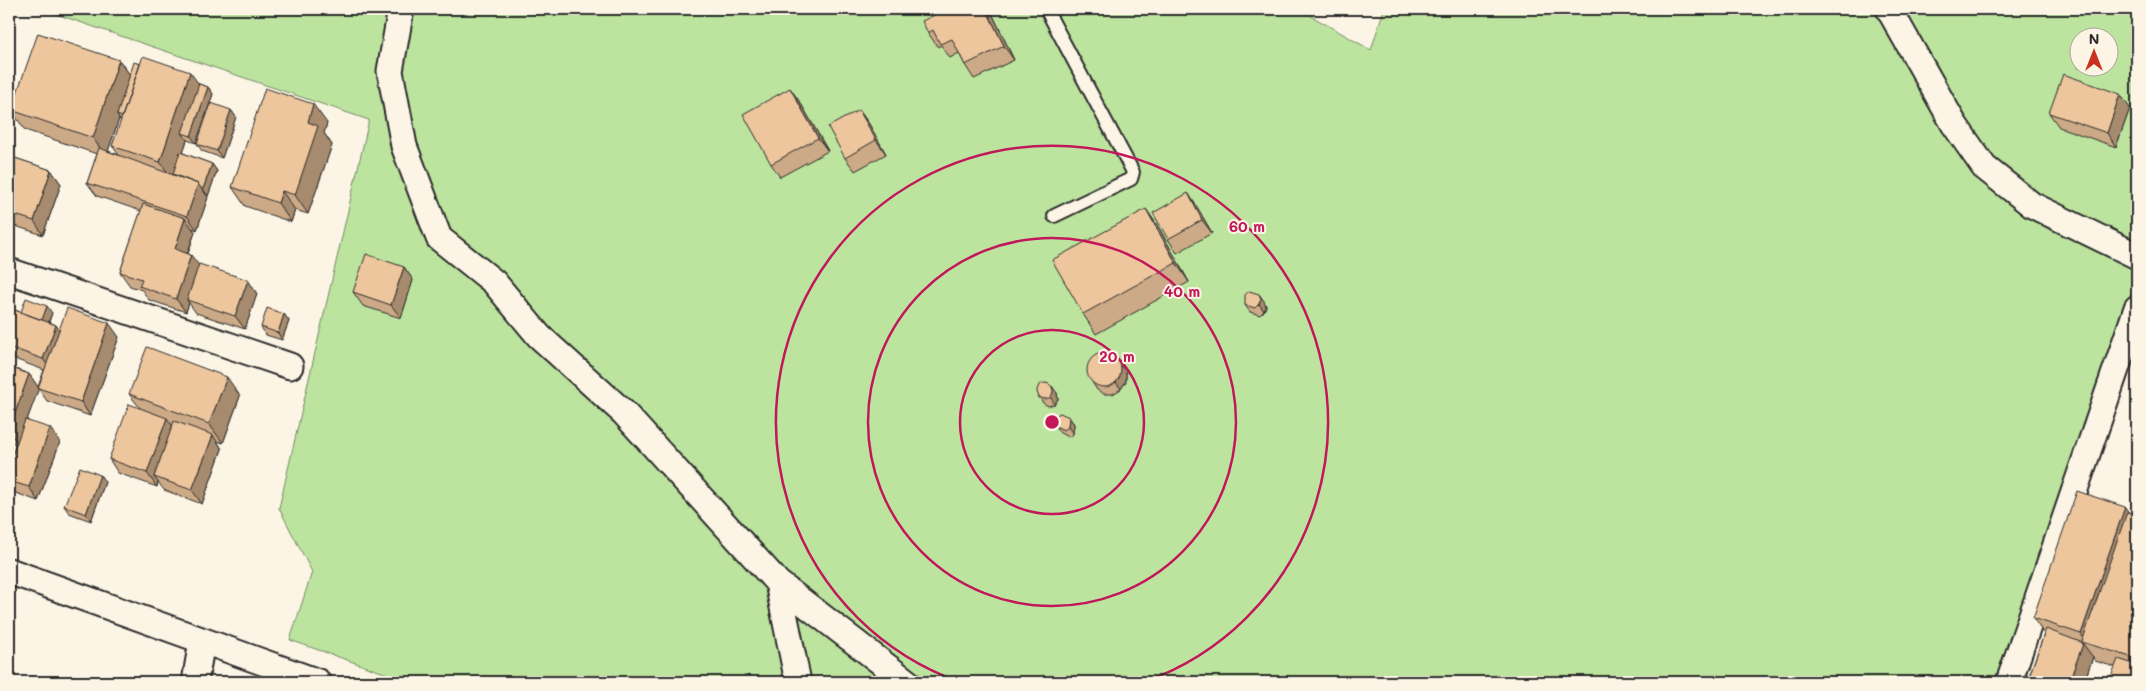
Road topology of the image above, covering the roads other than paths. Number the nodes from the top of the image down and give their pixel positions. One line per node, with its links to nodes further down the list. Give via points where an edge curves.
1 (401, 9): 10 (street, via 390,71 404,146 439,238 494,282 539,336 624,413)
2 (1046, 9): 4 (lane, via 1133,172 1131,179)
3 (1889, 9): 5 (street, via 1954,124 1984,167 2032,205)
4 (1054, 216)
5 (2137, 256)
6 (9, 271): 8 (street)
7 (2137, 308): 16 (street)
8 (290, 366)
9 (9, 571): 11 (street)
10 (778, 583): 14 (street); 15 (street)
11 (202, 641): 12 (street); 13 (street)
12 (195, 682)
13 (318, 682)
14 (798, 682)
15 (907, 682)
16 (2008, 682)

